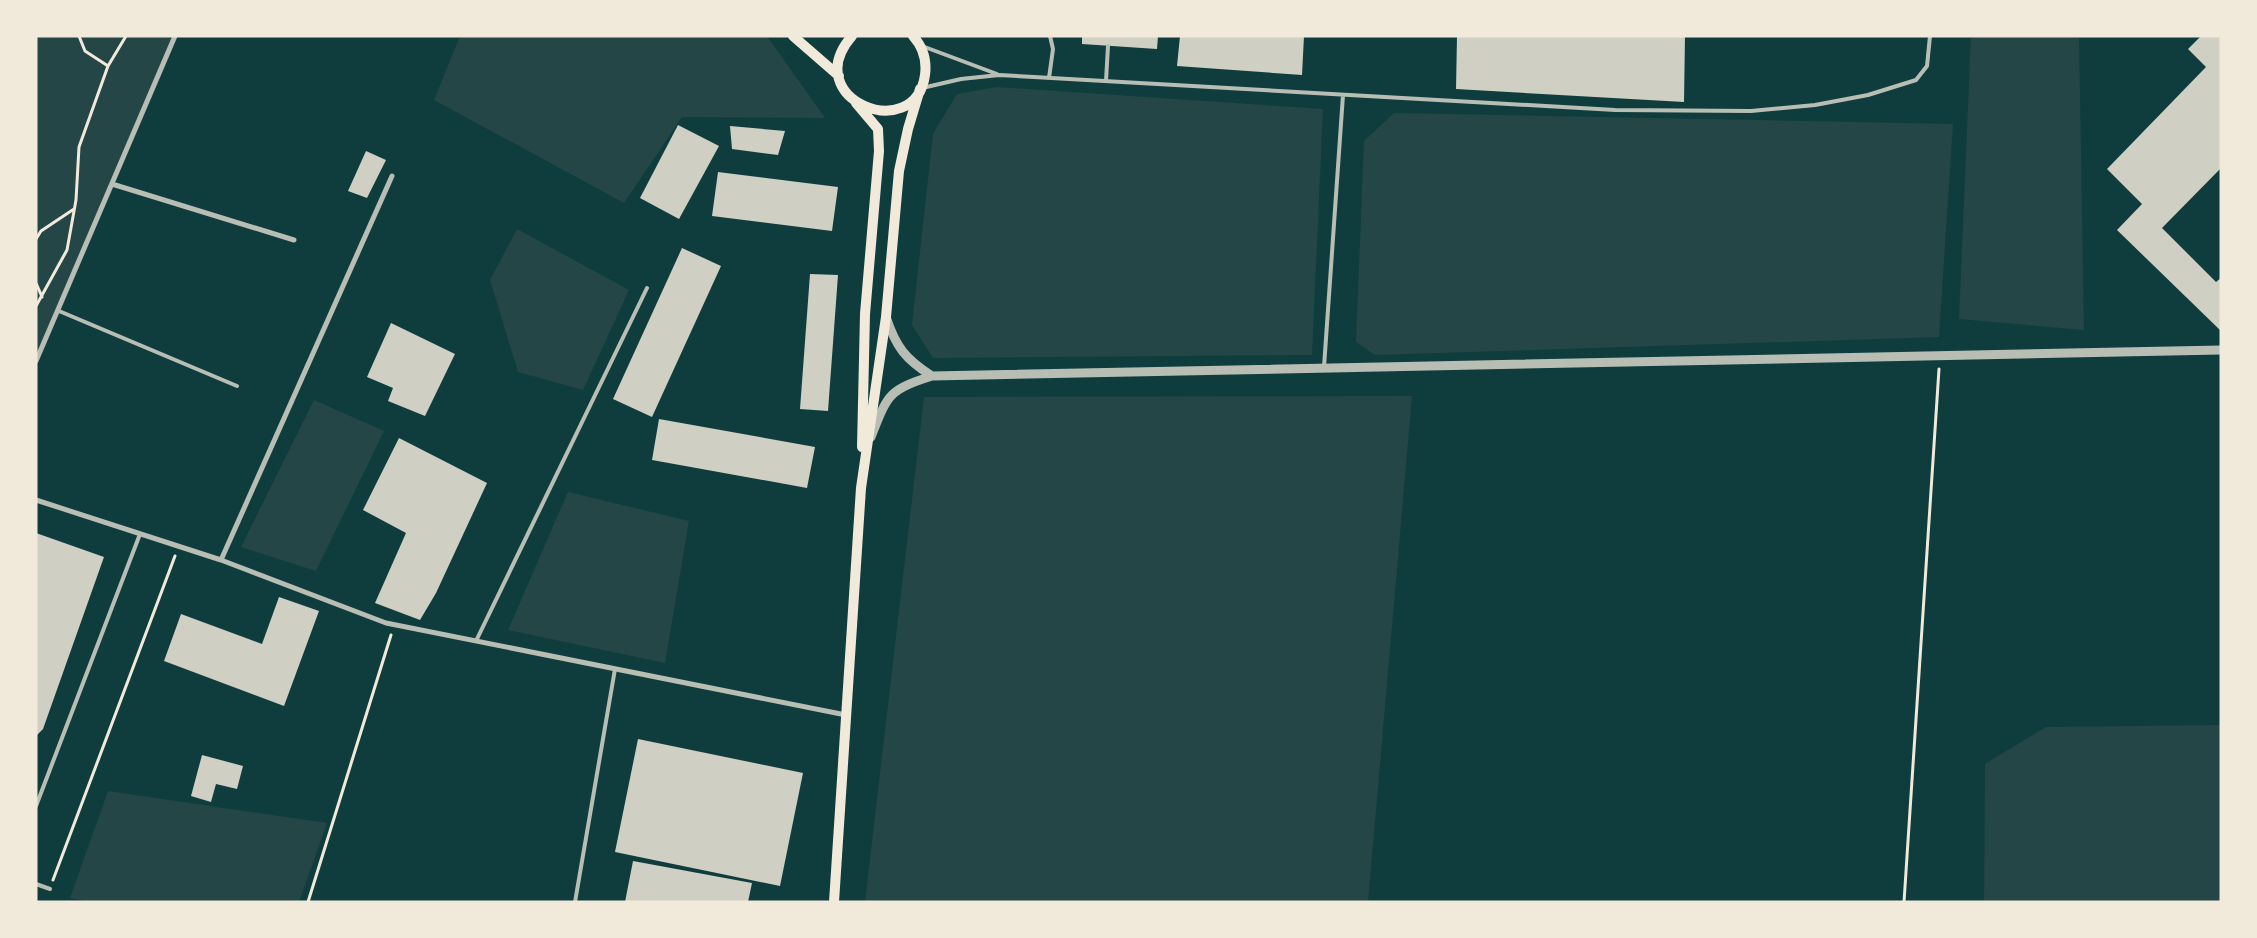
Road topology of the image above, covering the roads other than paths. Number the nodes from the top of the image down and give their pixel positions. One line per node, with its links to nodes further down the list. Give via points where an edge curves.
1 (175, 36): 17 (street)
2 (793, 36): 10 (main road)
3 (852, 36): 10 (main road, via 839,60)
4 (913, 36): 7 (main road)
5 (1050, 36): 11 (lane, via 1053,49)
6 (1930, 36): 14 (lane, via 1927,66 1916,80 1868,95 1815,105 1751,110 1615,110)
7 (920, 45): 9 (lane); 13 (main road, via 926,67)
8 (1108, 46): 12 (lane)
9 (999, 75): 11 (lane); 13 (lane, via 961,78)
10 (839, 76): 15 (main road)
11 (1049, 78): 12 (lane)
12 (1106, 81): 14 (lane)
13 (920, 89): 15 (main road, via 898,108 884,111); 21 (main road, via 899,171)
14 (1343, 95): 24 (lane)
15 (856, 103): 28 (main road, via 878,129 879,151 865,314)
16 (392, 176): 31 (street)
17 (112, 184): 18 (street); 20 (street)
18 (294, 240)
19 (647, 288): 32 (lane)
20 (59, 311): 23 (street); 26 (lane)
21 (886, 317): 25 (street, via 903,354); 27 (main road)
22 (2221, 350): 24 (street)
23 (36, 360)
24 (1324, 369): 25 (street)
25 (932, 376): 27 (street, via 907,384 891,394)
26 (237, 386)
27 (868, 445): 28 (main road)
28 (861, 488): 34 (main road)
29 (36, 500): 30 (street)
30 (140, 534): 31 (street); 35 (lane)
31 (221, 560): 32 (street, via 392,624)
32 (476, 641): 33 (street)
33 (615, 669): 34 (street); 38 (lane)
34 (846, 716): 39 (main road)
35 (36, 806)
36 (36, 884): 37 (lane)
37 (50, 889)
38 (575, 902)
39 (834, 902)

